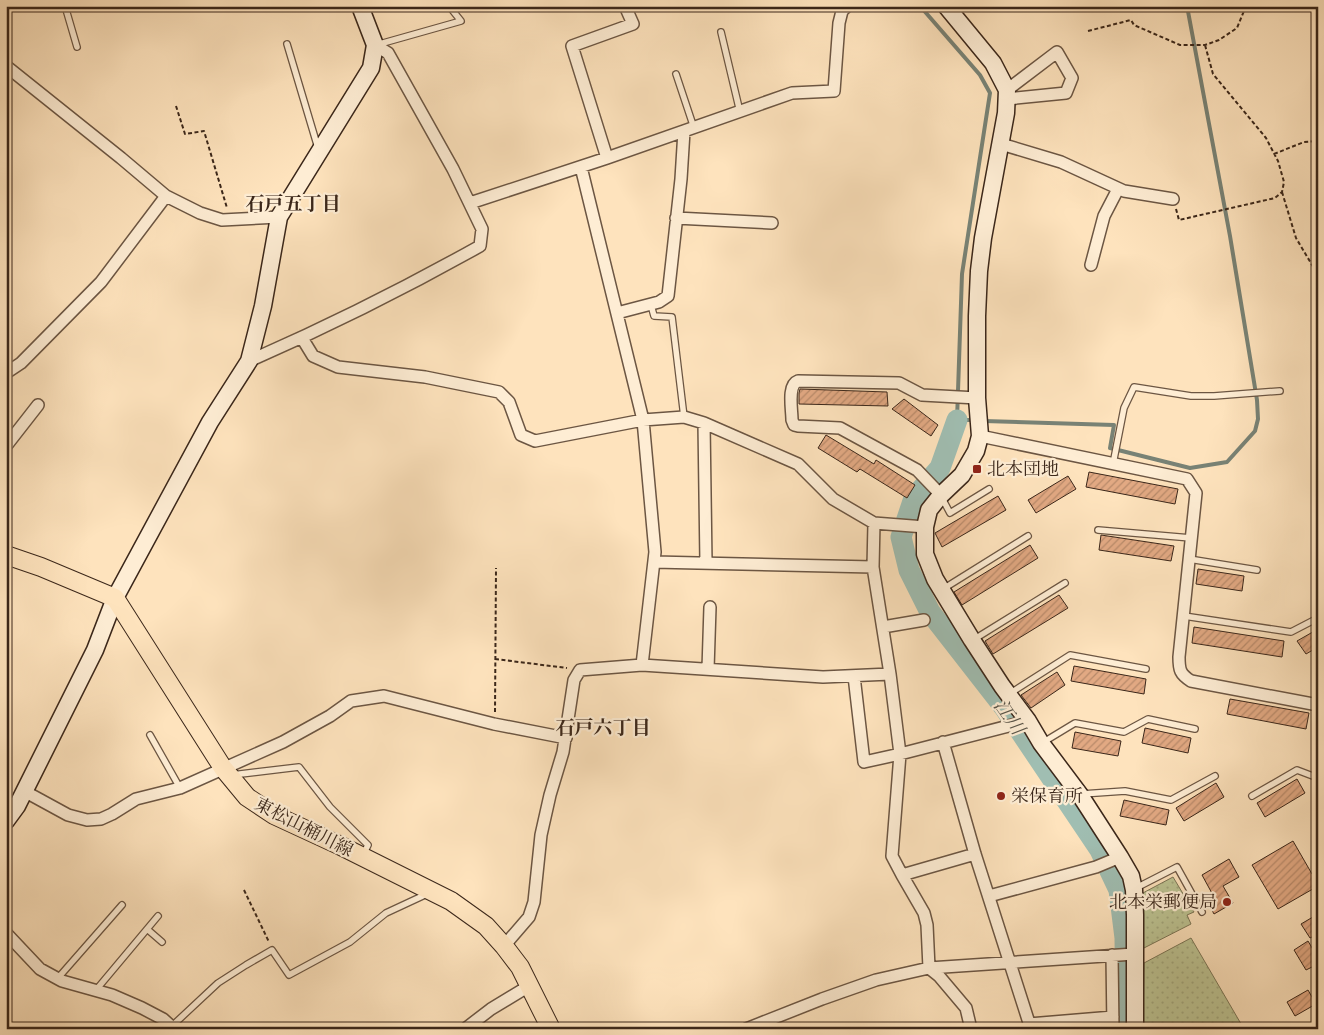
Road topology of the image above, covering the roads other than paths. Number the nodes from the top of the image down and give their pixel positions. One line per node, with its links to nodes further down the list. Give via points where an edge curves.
1 (65, 6): 10 (lane)
2 (360, 6): 9 (street)
3 (449, 6): 9 (lane, via 461,21)
4 (625, 6): 18 (street, via 633,24 572,46)
5 (847, 6): 14 (street, via 839,23 834,91 792,93)
6 (946, 6): 13 (street, via 993,63)
7 (721, 32): 14 (lane)
8 (287, 44): 17 (lane)
9 (375, 45): 17 (street, via 371,68); 23 (street, via 388,53 454,168)
10 (77, 47)
11 (6, 66): 21 (street)
12 (676, 74): 15 (lane)
13 (1007, 95): 13 (street, via 1066,93 1072,78 1057,52); 16 (street)
14 (740, 112): 15 (street)
15 (689, 129): 18 (street); 25 (street)
16 (1001, 144): 20 (street, via 1061,162); 34 (street, via 979,271)
17 (320, 152): 24 (street)
18 (607, 158): 19 (street)
19 (581, 167): 23 (street); 29 (street)
20 (1118, 188): 22 (street, via 1124,192); 27 (street, via 1104,216)
21 (166, 196): 24 (street, via 222,220); 32 (street, via 101,282 21,363)
22 (1173, 199)
23 (470, 203): 30 (street, via 482,229 480,246)
24 (279, 217): 31 (street, via 264,306)
25 (676, 218): 26 (street); 28 (street, via 668,296)
26 (772, 223)
27 (1091, 265)
28 (651, 305): 29 (street); 36 (lane, via 654,316 672,317)
29 (617, 314): 37 (street)
30 (302, 338): 31 (street); 37 (street, via 312,356 338,367 425,377 499,392 509,402 521,436 535,441)
31 (249, 361): 57 (street, via 210,422)
32 (6, 373)
33 (1280, 391): 41 (lane, via 1192,396 1134,386 1124,408)
34 (977, 398): 39 (street); 43 (street, via 922,395 899,383 798,380 791,388 794,425 840,428 917,470)
35 (38, 405): 40 (street)
36 (684, 417): 37 (street); 38 (street)
37 (643, 420): 51 (street)
38 (704, 423): 44 (street, via 798,464 833,499); 52 (street)
39 (980, 436): 41 (street); 43 (street, via 976,451 962,475)
40 (6, 446)
41 (1113, 464): 48 (street, via 1187,479 1196,493)
42 (990, 489): 43 (lane, via 950,513)
43 (941, 495): 45 (street, via 929,510)
44 (874, 523): 45 (street); 53 (street)
45 (925, 527): 56 (street, via 925,554)
46 (1098, 530): 48 (lane)
47 (1028, 536): 56 (lane)
48 (1191, 538): 50 (street)
49 (6, 555): 57 (main road)
50 (1189, 559): 54 (lane); 59 (street)
51 (654, 562): 52 (street); 64 (street)
52 (706, 563): 53 (street)
53 (874, 567): 62 (street)
54 (1257, 570)
55 (1065, 583): 63 (lane)
56 (942, 590): 63 (street)
57 (115, 598): 78 (main road, 東松山桶川線); 82 (street, via 94,650)
58 (710, 607): 65 (street)
59 (1184, 616): 60 (lane, via 1291,632); 70 (street, via 1179,668 1192,681)
60 (1318, 618)
61 (924, 620): 62 (street)
62 (883, 628): 67 (street)
63 (972, 640): 69 (street)
64 (642, 665): 65 (street); 74 (street, via 580,670 574,680)
65 (708, 669): 68 (street, via 822,677)
66 (1146, 669): 69 (lane, via 1070,655)
67 (890, 674): 68 (street); 77 (street)
68 (854, 676): 77 (street, via 864,762)
69 (1008, 695): 71 (street)
70 (1318, 705)
71 (1028, 721): 75 (street); 76 (street)
72 (1195, 730): 76 (lane, via 1148,719 1124,732 1075,724)
73 (150, 735): 81 (lane)
74 (566, 738): 78 (street, via 494,724 384,696 351,702); 99 (street, via 541,835 534,902 529,917)
75 (942, 742): 77 (street); 86 (street)
76 (1042, 743): 83 (street)
77 (900, 754): 89 (street, via 892,856)
78 (226, 772): 81 (street); 87 (main road, 東松山桶川線, via 247,797 274,815); 87 (lane, via 299,767 330,807 368,845)
79 (1215, 776): 83 (lane, via 1170,800 1125,791)
80 (1318, 778): 84 (lane, via 1297,770)
81 (180, 788): 82 (street, via 136,799 101,819 87,820 68,815)
82 (24, 791): 85 (street)
83 (1080, 795): 88 (street)
84 (1252, 796)
85 (6, 821)
86 (975, 854): 89 (street); 92 (street)
87 (362, 856): 91 (main road, 東松山桶川線)
88 (1120, 857): 90 (street, via 1131,876); 92 (street, via 1096,867)
89 (902, 875): 103 (street, via 924,912)
90 (1134, 890): 94 (lane, via 1177,867); 100 (street)
91 (432, 892): 99 (main road, 東松山桶川線, via 451,901 486,926); 109 (lane, via 386,913 350,942 289,975 272,950 218,983)
92 (989, 896): 102 (street)
93 (122, 905): 104 (lane)
94 (1202, 912)
95 (158, 916): 96 (lane)
96 (147, 928): 98 (lane); 106 (lane)
97 (6, 933): 104 (street, via 40,969)
98 (162, 942)
99 (504, 946): 105 (main road, 東松山桶川線)
100 (1134, 954): 101 (street); 114 (street)
101 (1112, 955): 102 (street); 107 (street)
102 (1010, 962): 103 (street); 108 (street)
103 (929, 968): 112 (street, via 876,980); 113 (street, via 966,1008)
104 (58, 978): 106 (street)
105 (529, 986): 110 (street); 111 (main road, 東松山桶川線)
106 (96, 990): 109 (street, via 142,1008)
107 (1113, 1023): 108 (street)
108 (1030, 1026)
109 (173, 1028)
110 (465, 1029)
111 (551, 1029)
112 (746, 1029)
113 (971, 1029)
114 (1135, 1029)

